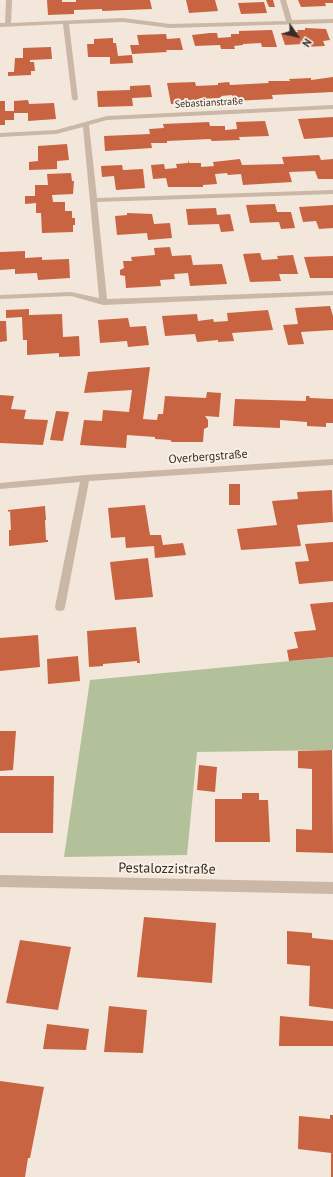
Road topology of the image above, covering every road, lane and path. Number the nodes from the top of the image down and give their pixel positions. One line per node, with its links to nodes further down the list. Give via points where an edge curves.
1 (9, 0): 6 (street)
2 (283, 0): 4 (street)
3 (333, 20): 4 (street)
4 (289, 21): 5 (street, via 170,26 123,20)
5 (66, 23): 6 (street); 8 (street)
6 (8, 24): 7 (street)
7 (0, 25)
8 (75, 99)
9 (333, 106): 10 (street, Sebastianstraße, via 107,118)
10 (86, 124): 11 (street, Sebastianstraße, via 56,132); 13 (street)
11 (0, 135)
12 (333, 192): 13 (street)
13 (93, 200): 16 (street)
14 (333, 293): 16 (street)
15 (0, 297): 16 (street, via 71,294)
16 (103, 302)
17 (333, 462): 18 (street, Overbergstraße)
18 (86, 478): 19 (street, Overbergstraße); 20 (street)
19 (0, 486)
20 (60, 607)
21 (0, 881): 22 (street, Pestalozzistraße)
22 (333, 888)

